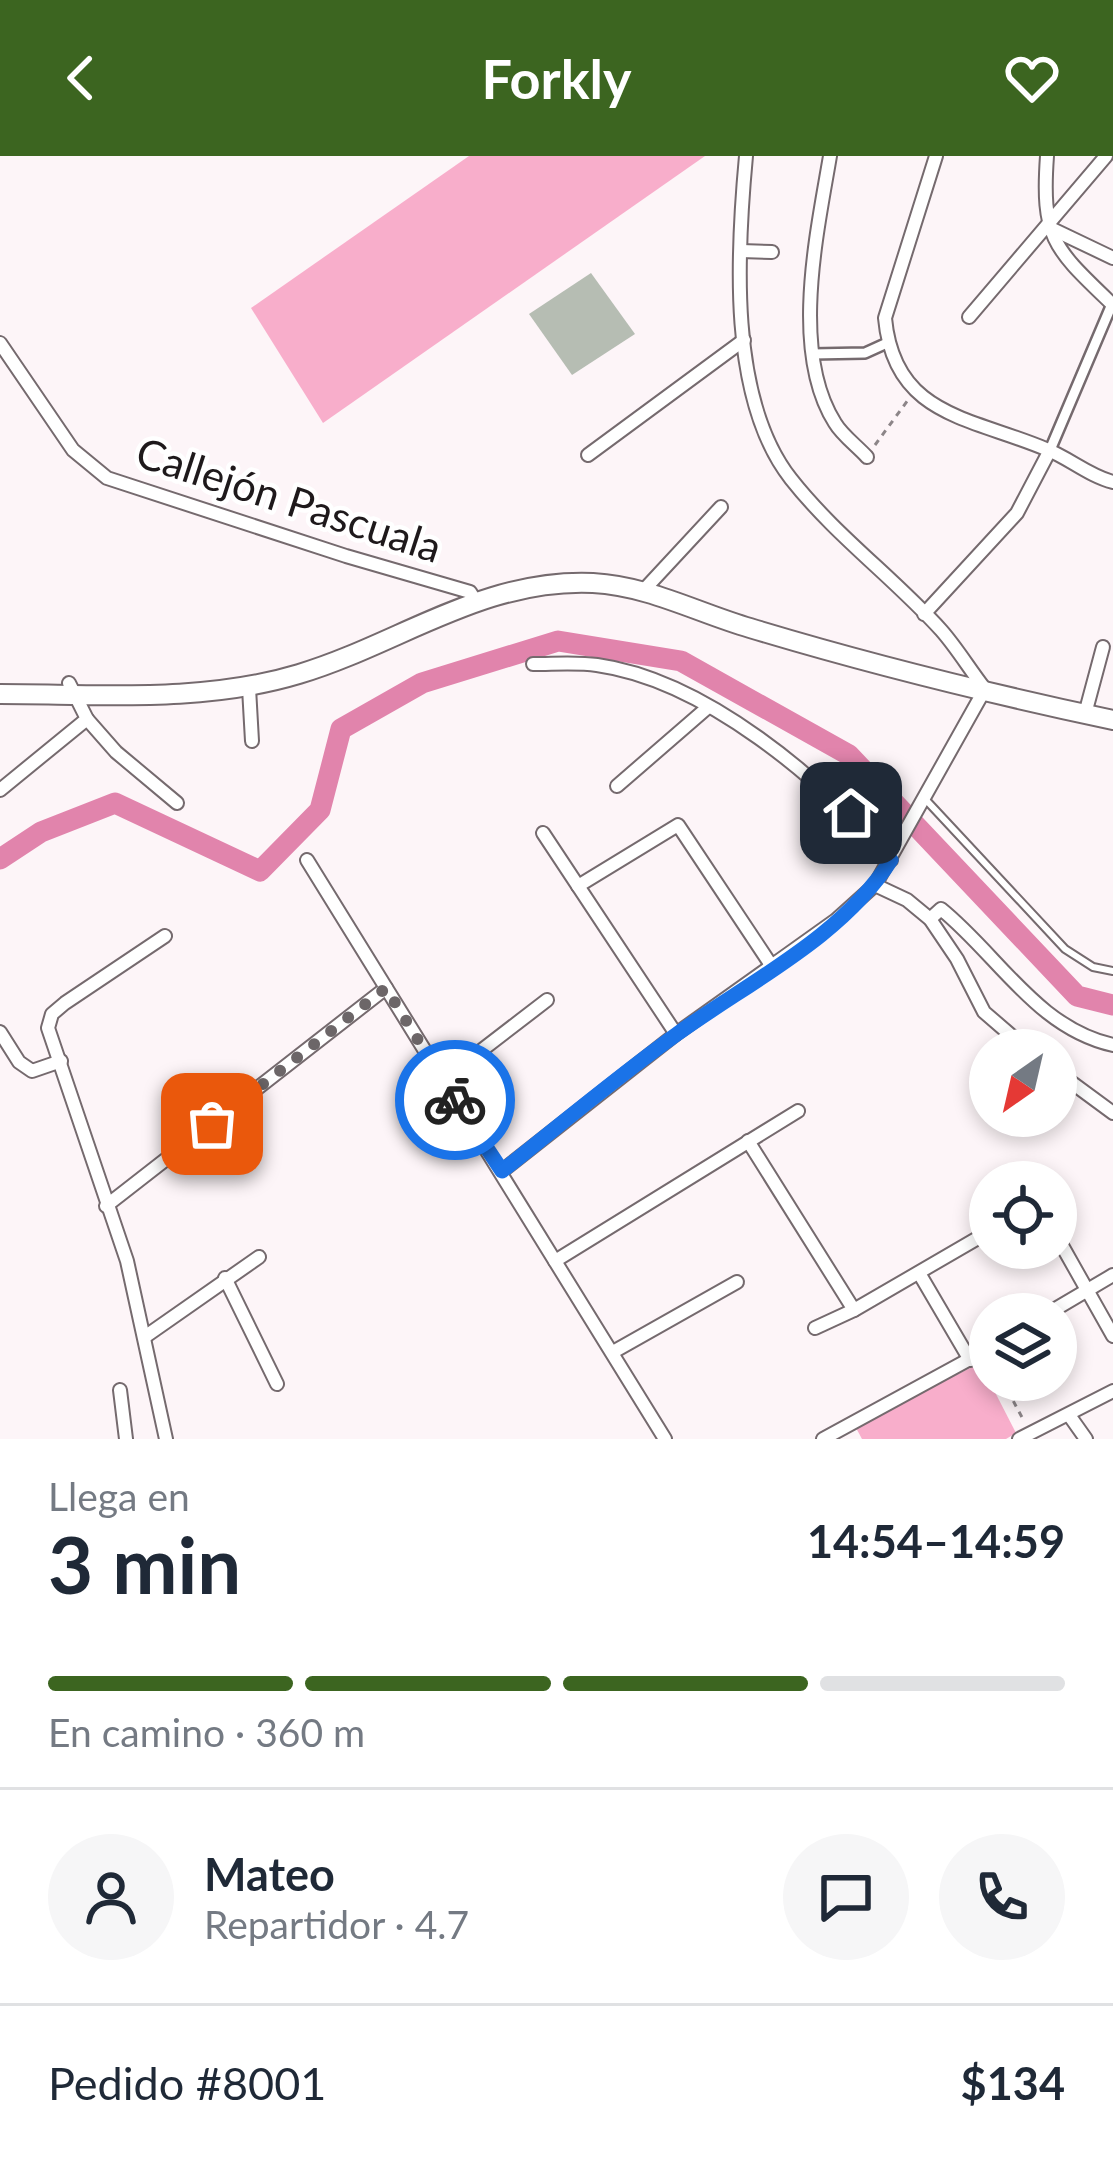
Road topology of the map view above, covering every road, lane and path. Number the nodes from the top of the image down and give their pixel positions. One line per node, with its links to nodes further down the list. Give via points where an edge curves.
1 (746, 156): 7 (street)
2 (830, 156): 15 (street, via 814,247)
3 (936, 156): 14 (street, via 885,318)
4 (1047, 156): 6 (street)
5 (1106, 156): 6 (street)
6 (1047, 227): 9 (street); 10 (street, via 1060,254); 11 (street)
7 (741, 251): 8 (street); 12 (street)
8 (772, 252)
9 (1113, 258)
10 (1113, 304): 17 (street)
11 (969, 317)
12 (744, 340): 18 (street); 24 (street, via 766,435 789,477)
13 (0, 343): 23 (street, Callejón Pascuala, via 73,450 107,478)
14 (887, 343): 15 (street, via 865,353); 16 (street)
15 (812, 354): 19 (street, via 835,423)
16 (913, 393): 17 (street); 19 (path)
17 (1050, 450): 20 (street); 24 (street, via 1017,513)
18 (588, 455)
19 (867, 457)
20 (1113, 482)
21 (721, 507): 22 (street)
22 (646, 587): 23 (main road, via 595,579); 30 (main road)
23 (473, 596): 28 (main road, via 328,664); 29 (main road, via 248,679)
24 (924, 614): 30 (street)
25 (1103, 647): 33 (street)
26 (533, 664): 32 (street, via 598,665 664,684)
27 (0, 685): 29 (main road)
28 (248, 688): 29 (main road); 36 (street)
29 (71, 689): 31 (main road); 34 (street)
30 (985, 689): 33 (main road); 39 (street)
31 (0, 694)
32 (707, 708): 37 (street); 42 (street, via 788,759)
33 (1085, 714): 35 (main road)
34 (87, 719): 38 (street); 40 (street)
35 (1113, 720)
36 (252, 741)
37 (617, 786)
38 (0, 790)
39 (926, 800): 42 (street); 49 (lane, via 1065,949)
40 (177, 803)
41 (543, 833): 45 (street)
42 (895, 854): 44 (street)
43 (307, 860): 50 (street)
44 (875, 885): 46 (street); 48 (street)
45 (578, 886): 48 (street, via 678,825); 54 (street)
46 (930, 919): 52 (street, via 983,1012); 55 (street, via 941,909 1063,1026)
47 (165, 936): 56 (street, via 52,1014 48,1028)
48 (773, 968): 54 (street)
49 (1113, 971)
50 (386, 988): 57 (street); 63 (street)
51 (547, 1000): 57 (street)
52 (1003, 1029)
53 (0, 1032): 56 (street, via 32,1071)
54 (676, 1034): 62 (street)
55 (1113, 1046)
56 (61, 1061): 63 (street)
57 (442, 1080): 62 (street)
58 (1077, 1086): 60 (street)
59 (798, 1111): 61 (street)
60 (1113, 1113)
61 (748, 1141): 66 (street); 74 (street)
62 (502, 1171): 66 (street)
63 (106, 1206): 76 (street)
64 (969, 1243): 68 (street)
65 (259, 1257): 70 (street)
66 (555, 1261): 78 (street)
67 (1076, 1269): 72 (street)
68 (919, 1273): 74 (street); 79 (street)
69 (1113, 1275): 72 (street)
70 (225, 1278): 76 (street); 81 (street)
71 (737, 1282): 78 (street)
72 (1088, 1290): 73 (street); 77 (street)
73 (1077, 1296)
74 (854, 1310): 75 (street)
75 (815, 1328)
76 (146, 1336): 88 (street)
77 (1113, 1336)
78 (614, 1352): 89 (street)
79 (969, 1358)
80 (969, 1361): 90 (street)
81 (277, 1384)
82 (120, 1390): 87 (street)
83 (1113, 1391): 85 (street)
84 (1011, 1401): 86 (path)
85 (1069, 1414): 86 (street); 91 (street)
86 (1025, 1436)
87 (123, 1438)
88 (166, 1439)
89 (665, 1439)
90 (824, 1439)
91 (1086, 1439)

